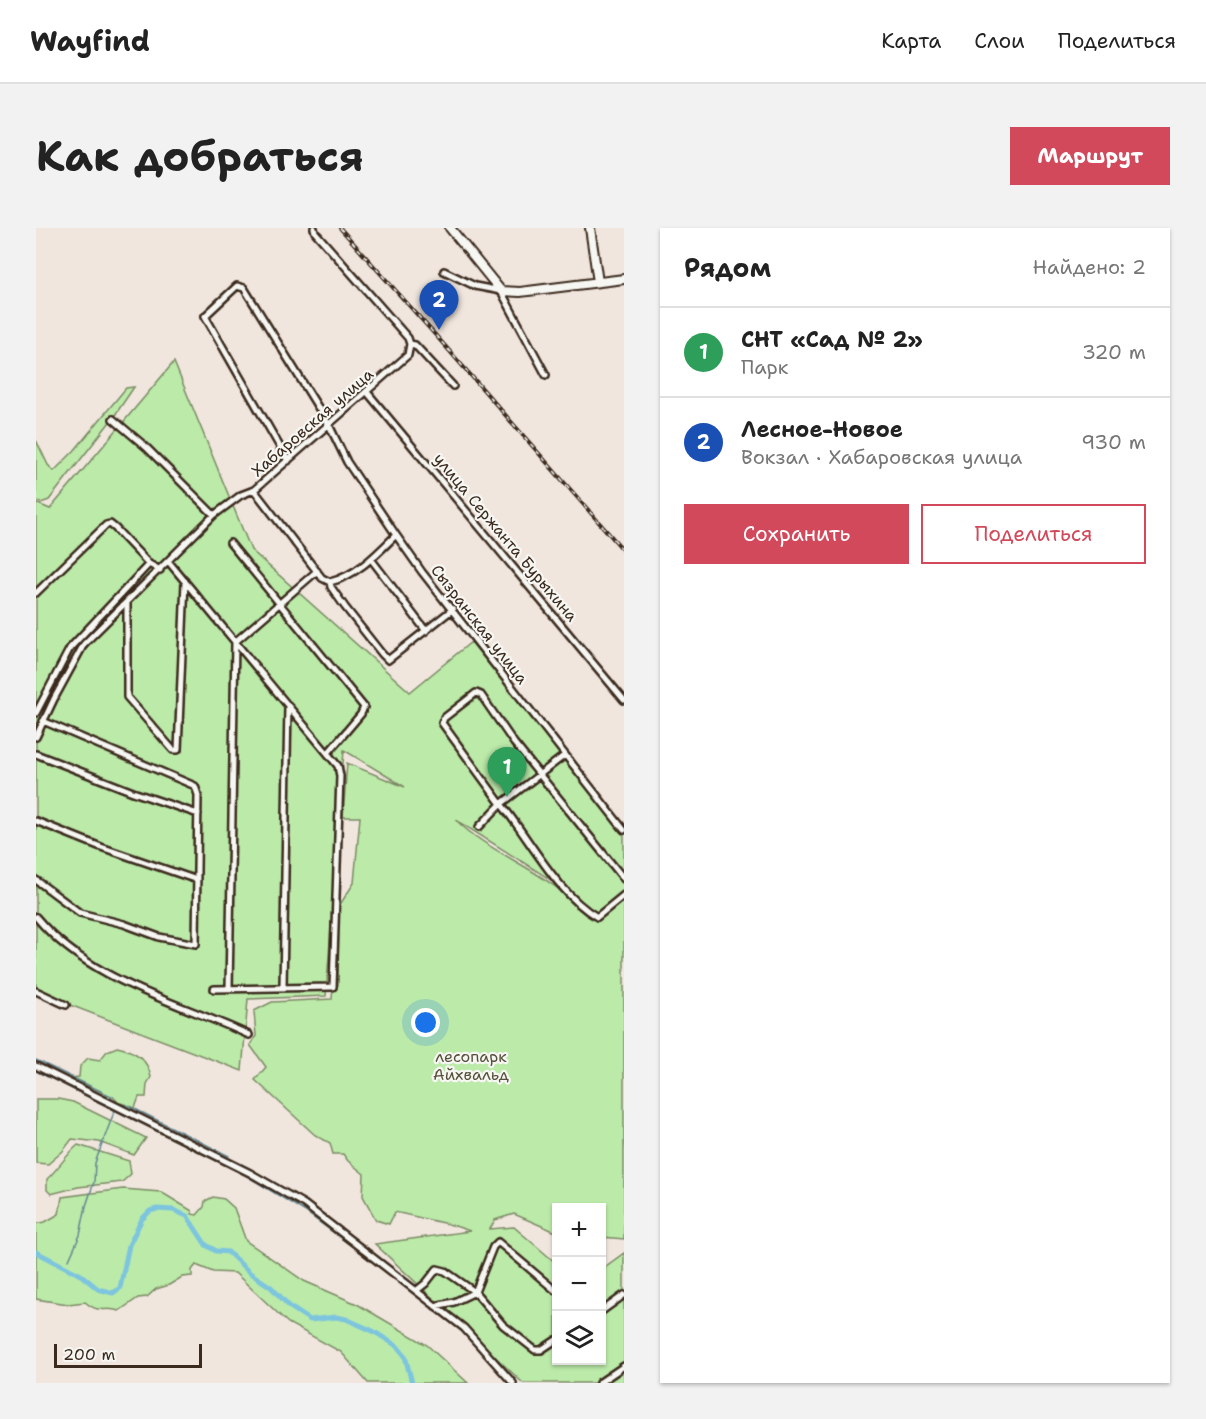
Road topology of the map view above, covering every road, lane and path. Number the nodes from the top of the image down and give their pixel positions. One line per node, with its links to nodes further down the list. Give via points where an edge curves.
1 (314, 228): 8 (street)
2 (450, 228): 7 (street)
3 (590, 228): 6 (street)
4 (444, 271): 7 (street, via 476,286)
5 (624, 279): 6 (street)
6 (598, 282): 7 (street)
7 (501, 291): 9 (street)
8 (410, 344): 10 (street); 11 (street, Хабаровская улица, via 404,359)
9 (546, 375)
10 (453, 386)
11 (367, 392): 13 (street, Хабаровская улица); 32 (street, улица Сержанта Бурыхина)
12 (113, 419): 16 (street)
13 (329, 425): 14 (street, Хабаровская улица); 14 (street, Сызранская улица, via 244,288 237,286 204,316); 17 (street, Сызранская улица, via 347,462)
14 (288, 461): 15 (street, Хабаровская улица)
15 (254, 490): 16 (street, Хабаровская улица); 23 (street)
16 (214, 515): 20 (street, Хабаровская улица)
17 (396, 536): 19 (street); 29 (street, Сызранская улица)
18 (230, 543): 28 (street)
19 (371, 560): 25 (street); 30 (street)
20 (168, 561): 22 (street, Хабаровская улица); 24 (street)
21 (149, 564): 22 (street); 26 (street, via 115,528 105,525); 34 (street, via 70,648)
22 (159, 570): 27 (street, Хабаровская улица)
23 (317, 571): 25 (street); 28 (street)
24 (185, 581): 27 (street, via 178,750 173,750 127,697); 31 (street)
25 (330, 582): 30 (street, via 388,660)
26 (36, 593)
27 (127, 603): 35 (street, Хабаровская улица, via 84,644)
28 (280, 603): 31 (street); 38 (street, via 364,707)
29 (453, 609): 30 (street); 40 (street, Сызранская улица)
30 (426, 631)
31 (236, 642): 33 (street); 54 (street)
32 (624, 700)
33 (288, 705): 38 (street); 52 (street)
34 (36, 713)
35 (43, 721): 36 (street, Хабаровская улица); 43 (street, via 195,786)
36 (37, 729): 37 (street, Хабаровская улица)
37 (36, 737)
38 (327, 753): 52 (street, via 338,766 340,776 333,987)
39 (36, 754): 43 (street)
40 (565, 754): 41 (street); 46 (street, Сызранская улица)
41 (540, 774): 42 (street); 42 (street, via 478,693 444,718 442,723); 48 (street)
42 (501, 804): 45 (street); 50 (street, via 561,884 588,912 597,917)
43 (198, 814): 49 (street)
44 (36, 821): 49 (street)
45 (479, 827)
46 (624, 830)
47 (36, 879): 49 (street, via 80,913 196,944)
48 (624, 879)
49 (197, 880)
50 (624, 896)
51 (36, 917): 57 (street, via 86,961 118,980)
52 (283, 988): 54 (street)
53 (214, 989): 54 (street)
54 (230, 989)
55 (36, 991): 56 (street)
56 (66, 1005)
57 (249, 1035)
58 (36, 1066): 60 (street, via 304,1204)
59 (552, 1288): 61 (street, via 498,1242)
60 (416, 1291): 61 (street, via 437,1269); 63 (street)
61 (475, 1292): 63 (street); 65 (street, via 503,1325 534,1350)
62 (624, 1295): 64 (street)
63 (435, 1306): 67 (street, via 464,1328)
64 (606, 1308)
65 (552, 1342)
66 (624, 1366): 68 (street)
67 (513, 1383)
68 (599, 1383)

